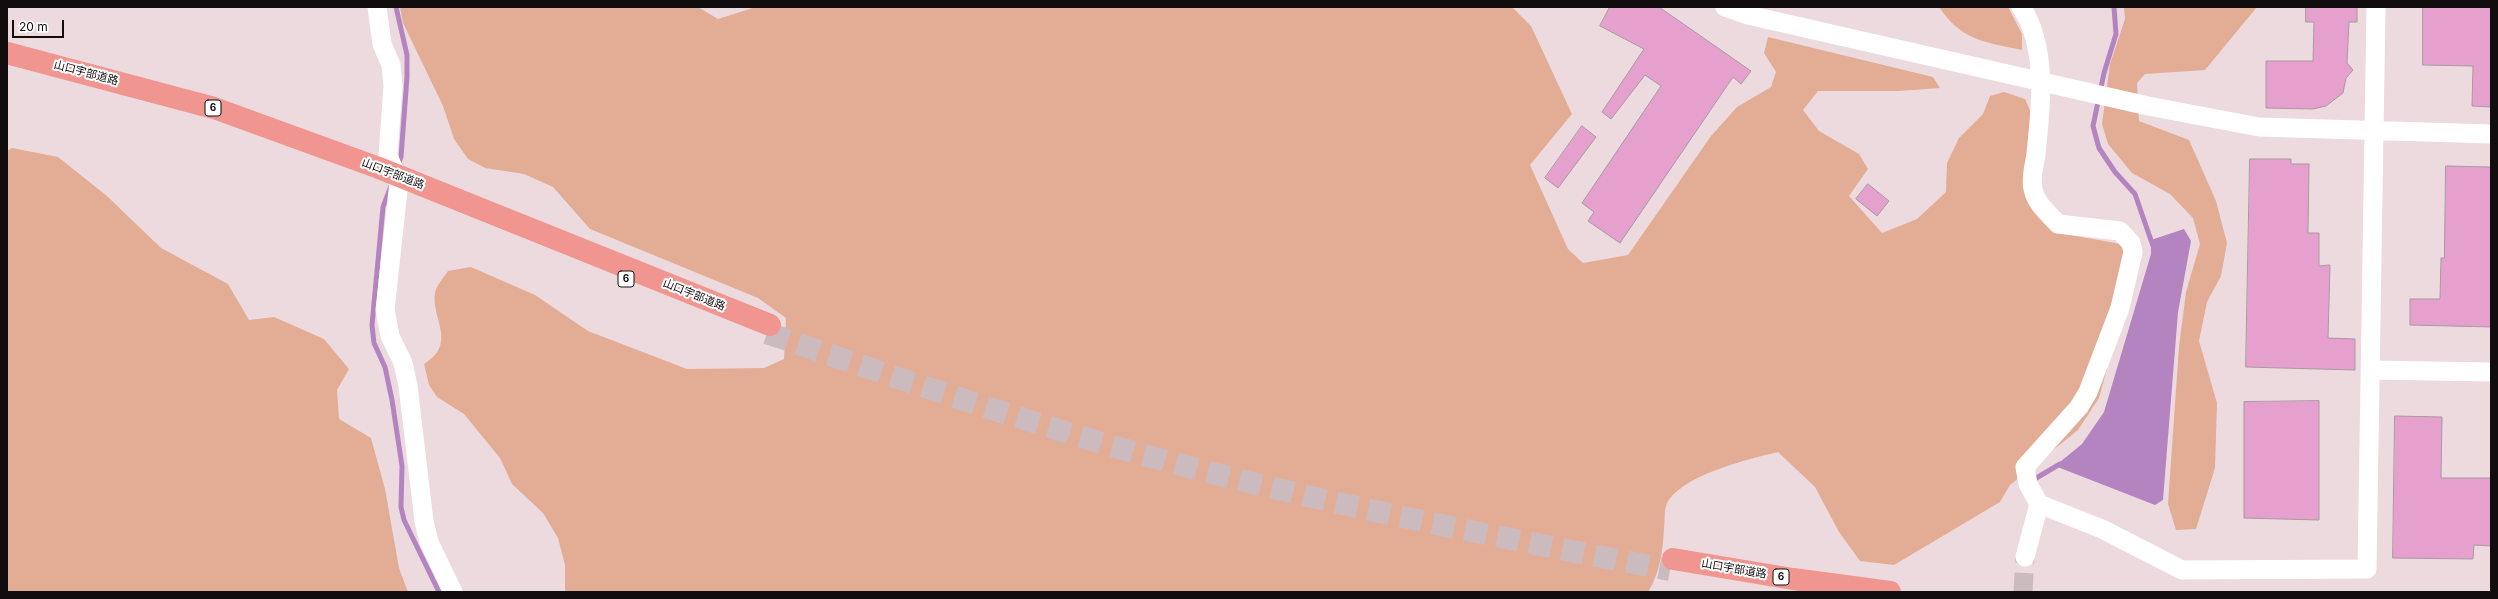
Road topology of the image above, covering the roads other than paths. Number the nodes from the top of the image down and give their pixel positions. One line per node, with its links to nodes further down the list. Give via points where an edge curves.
1 (377, 7): 15 (street, via 382,44 390,65 393,86 388,156 399,181 385,310 390,336 403,363 408,386 424,521 430,542)
2 (1725, 7): 8 (street, via 1748,15 2148,106 2259,127)
3 (2021, 7): 13 (street, via 2033,28 2039,61 2036,154 2032,176 2036,198 2058,224 2120,231 2131,243 2133,252 2120,308 2088,392 2079,407 2025,466 2028,484)
4 (2376, 7): 8 (street)
5 (7, 53): 7 (highway, 山口宇部道路 / 6)
6 (7, 62): 7 (highway, 山口宇部道路 / 6)
7 (137, 92): 10 (highway, 山口宇部道路 / 6, via 214,108)
8 (2375, 132): 9 (street); 11 (street)
9 (2491, 134)
10 (768, 329)
11 (2372, 370): 12 (street); 13 (street, via 2367,569 2182,570 2102,529)
12 (2491, 372)
13 (2039, 504): 14 (street)
14 (2026, 557)
15 (453, 592)
16 (1792, 592): 17 (highway, 山口宇部道路 / 6, via 1671,564)
17 (1890, 592)

